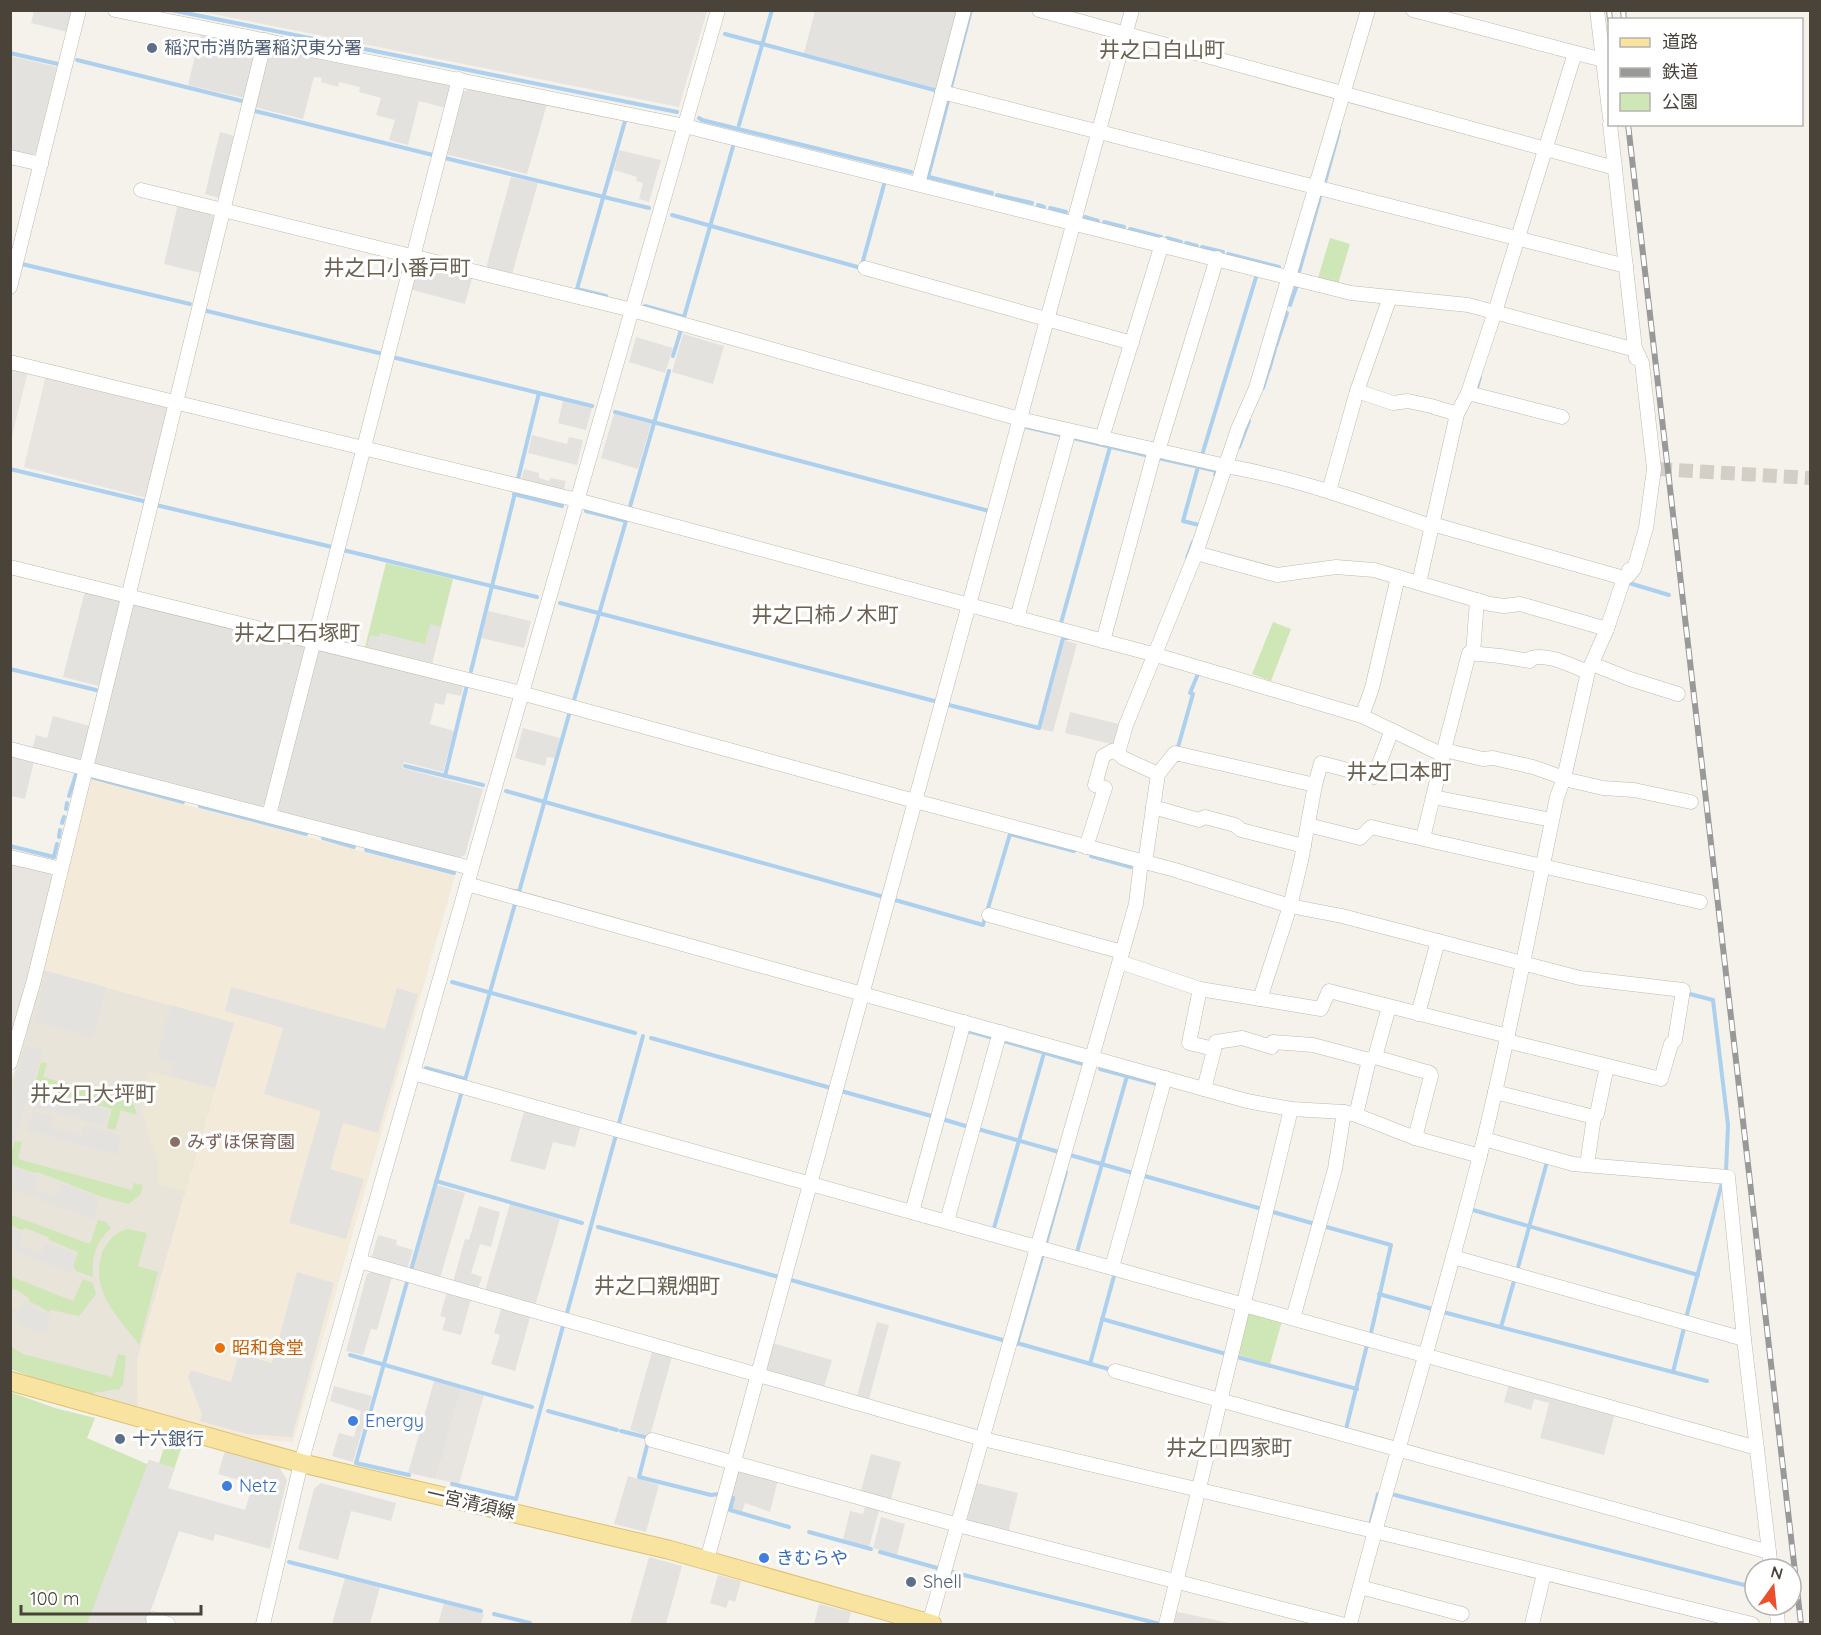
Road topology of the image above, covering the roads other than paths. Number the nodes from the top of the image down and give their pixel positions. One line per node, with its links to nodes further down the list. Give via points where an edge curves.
1 (79, 10): 23 (street)
2 (115, 10): 11 (street)
3 (718, 10): 18 (street)
4 (964, 10): 15 (street)
5 (1039, 10): 10 (street)
6 (1132, 10): 10 (street)
7 (1368, 10): 16 (street)
8 (1413, 10): 12 (street)
9 (1597, 10): 13 (street)
10 (1125, 34): 16 (street); 20 (street)
11 (265, 40): 14 (street); 28 (street)
12 (1575, 53): 13 (street); 21 (street)
13 (1603, 60): 17 (street)
14 (459, 79): 18 (street); 32 (street)
15 (942, 92): 20 (street); 25 (street)
16 (1344, 94): 21 (street); 26 (street)
17 (1608, 101)
18 (685, 126): 25 (street); 39 (street)
19 (1610, 126): 24 (street)
20 (1099, 131): 26 (street); 29 (street)
21 (1545, 149): 24 (street); 30 (street)
22 (10, 157): 23 (street)
23 (41, 164): 37 (street)
24 (1615, 168): 34 (street)
25 (918, 184): 29 (street)
26 (1316, 187): 30 (street); 36 (street)
27 (141, 190): 28 (street)
28 (223, 210): 32 (street); 47 (street)
29 (1075, 222): 31 (street); 41 (street)
30 (1518, 238): 34 (street); 40 (street)
31 (1162, 244): 33 (street); 42 (street)
32 (413, 256): 39 (street); 53 (street)
33 (1217, 258): 36 (street); 54 (street)
34 (1626, 266): 43 (street)
35 (865, 268): 41 (street)
36 (1290, 276): 38 (street, via 1351,293); 55 (street, via 1256,388)
37 (10, 287)
38 (1390, 297): 40 (street, via 1468,304); 45 (street)
39 (632, 309): 50 (street); 57 (street)
40 (1495, 312): 43 (street); 46 (street)
41 (1047, 319): 42 (street); 50 (street)
42 (1132, 343): 52 (street)
43 (1636, 350): 62 (street, via 1646,468 1640,527); 62 (street, via 1642,363 1656,469 1646,528 1634,568)
44 (10, 362): 47 (street)
45 (1357, 391): 48 (street, via 1393,403 1408,401); 56 (street)
46 (1468, 393): 48 (street); 49 (street)
47 (174, 403): 53 (street); 64 (street)
48 (1457, 414): 58 (street)
49 (1562, 417)
50 (1020, 419): 51 (street); 66 (street)
51 (1069, 431): 52 (street); 67 (street)
52 (1102, 438): 54 (street)
53 (363, 448): 57 (street); 70 (street)
54 (1157, 451): 55 (street); 69 (street)
55 (1226, 466): 56 (street); 59 (street)
56 (1329, 491): 58 (street)
57 (577, 500): 66 (street); 74 (street)
58 (1431, 525): 62 (street); 63 (street)
59 (1196, 553): 61 (street, via 1277,575 1336,567 1374,570); 72 (street)
60 (10, 567): 64 (street)
61 (1398, 577): 63 (street); 76 (street)
62 (1626, 577): 68 (street)
63 (1419, 583): 65 (street)
64 (128, 596): 70 (street); 81 (street)
65 (1477, 600): 68 (street, via 1504,606 1520,604); 71 (street)
66 (969, 605): 67 (street); 86 (street)
67 (1017, 618): 69 (street)
68 (1607, 629): 73 (street)
69 (1103, 641): 72 (street)
70 (313, 642): 74 (street); 89 (street)
71 (1473, 654): 73 (street, via 1530,661 1546,657); 80 (street, via 1469,653)
72 (1156, 655): 76 (street); 79 (street)
73 (1590, 668): 75 (street); 83 (street)
74 (521, 693): 86 (street); 98 (street)
75 (1678, 694)
76 (1362, 716): 77 (street)
77 (1392, 730): 80 (street); 84 (street, via 1374,777 1321,763)
78 (10, 749): 81 (street)
79 (1118, 753): 82 (street); 94 (street, via 1112,751 1103,756 1095,785 1104,788)
80 (1443, 753): 83 (street, via 1533,767); 85 (street)
81 (86, 768): 89 (street); 99 (street)
82 (1158, 774): 84 (street, via 1175,753); 88 (street)
83 (1564, 779): 87 (street); 90 (street)
84 (1315, 785): 91 (street)
85 (1433, 797): 90 (street); 92 (street)
86 (915, 801): 94 (street); 108 (street)
87 (1692, 802)
88 (1153, 807): 93 (street, via 1199,820 1205,817); 96 (street)
89 (269, 815): 98 (street)
90 (1552, 820): 97 (street)
91 (1308, 825): 92 (street, via 1360,838 1371,827); 93 (street)
92 (1423, 838): 97 (street)
93 (1304, 846): 102 (street)
94 (1086, 847): 96 (street)
95 (10, 857): 99 (street)
96 (1143, 862): 102 (street); 105 (street)
97 (1543, 867): 101 (street); 106 (street)
98 (471, 868): 100 (street)
99 (61, 869): 118 (street)
100 (467, 884): 108 (street); 120 (street)
101 (1701, 902)
102 (1290, 906): 104 (street); 109 (street)
103 (989, 915): 105 (street)
104 (1438, 941): 106 (street); 111 (street)
105 (1121, 957): 107 (street); 116 (street)
106 (1524, 964): 114 (street); 119 (street, via 1580,978 1683,990 1675,1040 1661,1079)
107 (1200, 989): 109 (street); 115 (street, via 1189,1043)
108 (862, 994): 112 (street); 131 (street)
109 (1260, 999): 110 (street, via 1321,1009 1329,992)
110 (1389, 1007): 111 (street); 117 (street)
111 (1418, 1014): 114 (street)
112 (963, 1022): 113 (street); 132 (street)
113 (1000, 1032): 116 (street); 133 (street)
114 (1508, 1038): 119 (street); 123 (street)
115 (1214, 1050): 117 (street, via 1216,1042 1242,1038 1272,1047 1273,1042 1313,1045); 122 (street)
116 (1092, 1058): 121 (street); 134 (street)
117 (1372, 1058): 125 (street); 127 (street, via 1430,1073)
118 (10, 1063)
119 (1607, 1066): 126 (street)
120 (412, 1073): 131 (street); 136 (street)
121 (1165, 1078): 122 (street); 137 (street)
122 (1204, 1089): 124 (street)
123 (1495, 1092): 126 (street); 128 (street)
124 (1292, 1109): 125 (street); 138 (street)
125 (1350, 1114): 127 (street); 139 (street)
126 (1594, 1117): 130 (street)
127 (1415, 1138): 129 (street)
128 (1484, 1139): 129 (street); 130 (street)
129 (1480, 1156): 135 (street)
130 (1587, 1165): 140 (street, via 1728,1177)
131 (811, 1183): 132 (street); 143 (street)
132 (912, 1212): 133 (street)
133 (947, 1221): 134 (street)
134 (1038, 1246): 137 (street); 146 (street)
135 (1453, 1257): 140 (street); 141 (street)
136 (359, 1261): 143 (street); 151 (street)
137 (1112, 1267): 138 (street)
138 (1244, 1304): 139 (street); 145 (street)
139 (1293, 1318): 141 (street)
140 (1744, 1339): 148 (street)
141 (1426, 1355): 148 (street); 149 (street)
142 (1115, 1371): 145 (street)
143 (758, 1375): 146 (street); 150 (street)
144 (10, 1381): 151 (main road, 一宮清須線)
145 (1221, 1400): 149 (street); 152 (street)
146 (983, 1439): 152 (street); 153 (street)
147 (652, 1440): 150 (street)
148 (1757, 1448): 155 (street)
149 (1398, 1449): 154 (street); 155 (street)
150 (734, 1462): 153 (street); 157 (street)
151 (301, 1463): 157 (main road, 一宮清須線); 164 (street)
152 (1199, 1490): 154 (street); 159 (street)
153 (958, 1525): 159 (street); 165 (street)
154 (1374, 1531): 158 (street); 160 (street)
155 (1769, 1552): 156 (street)
156 (1770, 1557)
157 (707, 1560): 165 (main road, 一宮清須線)
158 (1544, 1575): 169 (street); 170 (street)
159 (1176, 1581): 166 (street); 167 (street)
160 (1360, 1587): 161 (street); 168 (street)
161 (1462, 1614)
162 (153, 1619): 163 (street)
163 (168, 1624)
164 (263, 1624)
165 (930, 1624)
166 (1166, 1624)
167 (1341, 1624)
168 (1350, 1624)
169 (1532, 1624)
170 (1752, 1624)

